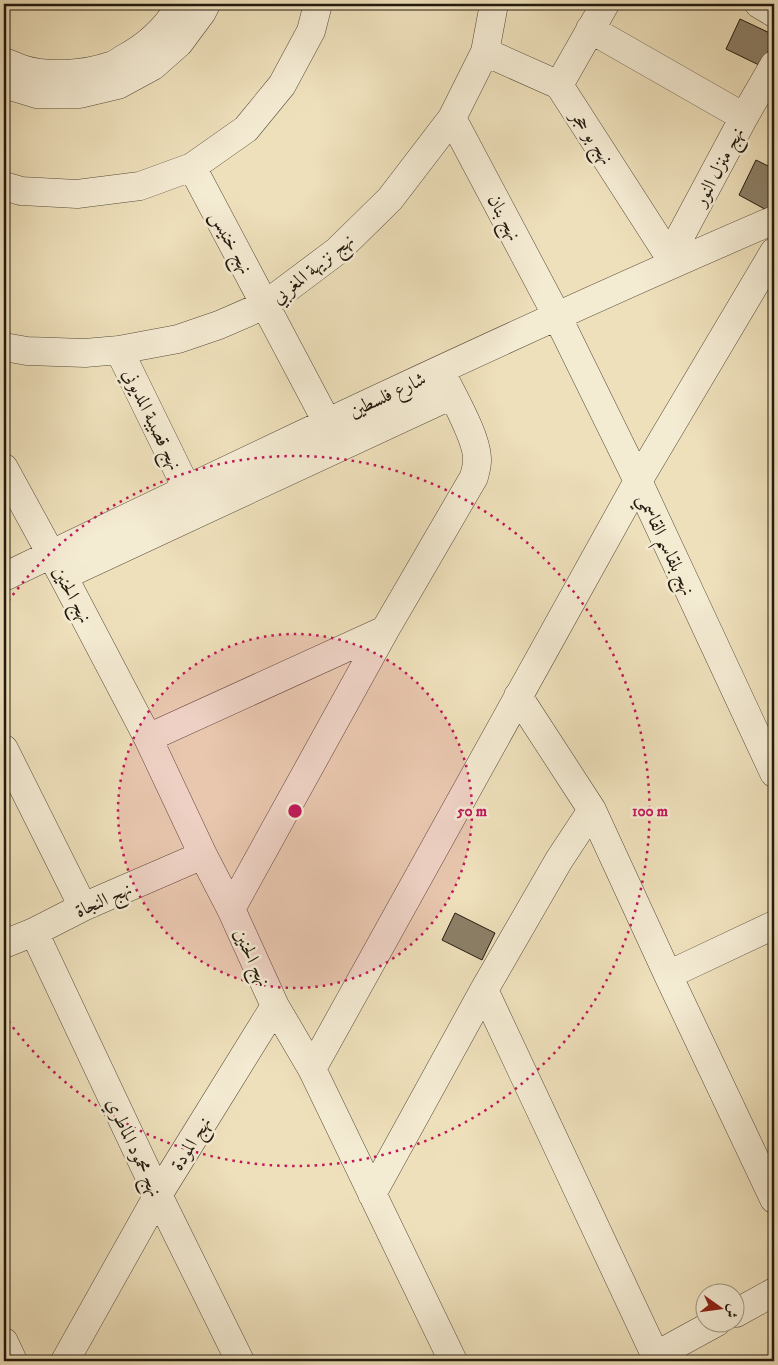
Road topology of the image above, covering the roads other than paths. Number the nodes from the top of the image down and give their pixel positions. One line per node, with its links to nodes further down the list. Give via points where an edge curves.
1 (181, 4): 10 (street, via 158,34 140,50 110,66 78,73 46,74 22,70)
2 (206, 4): 12 (street, via 179,43 154,66 118,85 80,94 38,94)
3 (318, 4): 16 (street, via 311,31 282,85 246,129)
4 (494, 4): 9 (street, نهج نزيهة المغربي)
5 (605, 4): 8 (street)
6 (759, 4): 7 (street)
7 (774, 13)
8 (590, 29): 13 (street); 14 (street)
9 (485, 52): 13 (street); 15 (street, نهج نزيهة المغربي)
10 (4, 62)
11 (774, 65): 14 (street, نهج منزل النور)
12 (4, 84)
13 (559, 85): 20 (street, نهج بو حجر)
14 (744, 117): 20 (street, نهج منزل النور)
15 (452, 118): 21 (street, نهج نزيهة المغربي, via 390,199 337,252); 22 (street, نهج بنان)
16 (192, 167): 17 (street, via 140,186 77,194 21,191); 21 (street, نهج خنيس)
17 (4, 186)
18 (774, 220): 20 (street, شارع فلسطين)
19 (774, 252): 29 (street)
20 (667, 262): 22 (street, شارع فلسطين)
21 (265, 305): 24 (street, نهج نزيهة المغربي, via 178,339); 27 (street, نهج خنيس)
22 (557, 316): 25 (street, شارع فلسطين); 29 (street, نهج بلقاسم القاسمي)
23 (4, 347): 24 (street, نهج نزيهة المغربي, via 85,353)
24 (119, 350): 30 (street, نهج قصيبة المديوني)
25 (440, 370): 26 (street); 27 (street, شارع فلسطين)
26 (452, 395): 31 (street); 33 (street, via 476,446 474,477)
27 (328, 422): 30 (street, شارع فلسطين)
28 (4, 468): 31 (street, نهج الحنين)
29 (638, 481): 34 (street); 37 (street, نهج بلقاسم القاسمي)
30 (187, 489): 31 (street, شارع فلسطين)
31 (57, 565): 32 (street, شارع فلسطين); 35 (street, نهج الحنين)
32 (4, 577)
33 (385, 630): 35 (street); 41 (street)
34 (518, 696): 38 (street); 48 (street)
35 (148, 738): 39 (street, نهج الحنين)
36 (4, 750): 40 (street)
37 (774, 773)
38 (592, 810): 45 (street); 46 (street, via 559,860)
39 (203, 855): 40 (street, نهج النجاة); 41 (street, نهج الحنين)
40 (83, 907): 43 (street, نهج النجاة)
41 (231, 909): 47 (street, نهج الحنين)
42 (774, 925): 45 (street)
43 (34, 932): 44 (street, نهج النجاة); 50 (street, نهج محمود الماطري)
44 (4, 944)
45 (668, 975): 51 (street)
46 (484, 990): 49 (street); 56 (street)
47 (275, 1006): 48 (street, نهج الحنين); 50 (street, نهج المودة)
48 (312, 1069): 49 (street, نهج الحنين)
49 (372, 1194): 60 (street, نهج الحنين)
50 (158, 1195): 58 (street, نهج المودة); 59 (street, نهج محمود الماطري)
51 (774, 1199)
52 (774, 1292): 53 (street)
53 (746, 1307)
54 (701, 1332): 56 (street)
55 (4, 1342): 57 (street)
56 (657, 1358)
57 (13, 1361)
58 (65, 1361)
59 (240, 1361)
60 (452, 1361)

